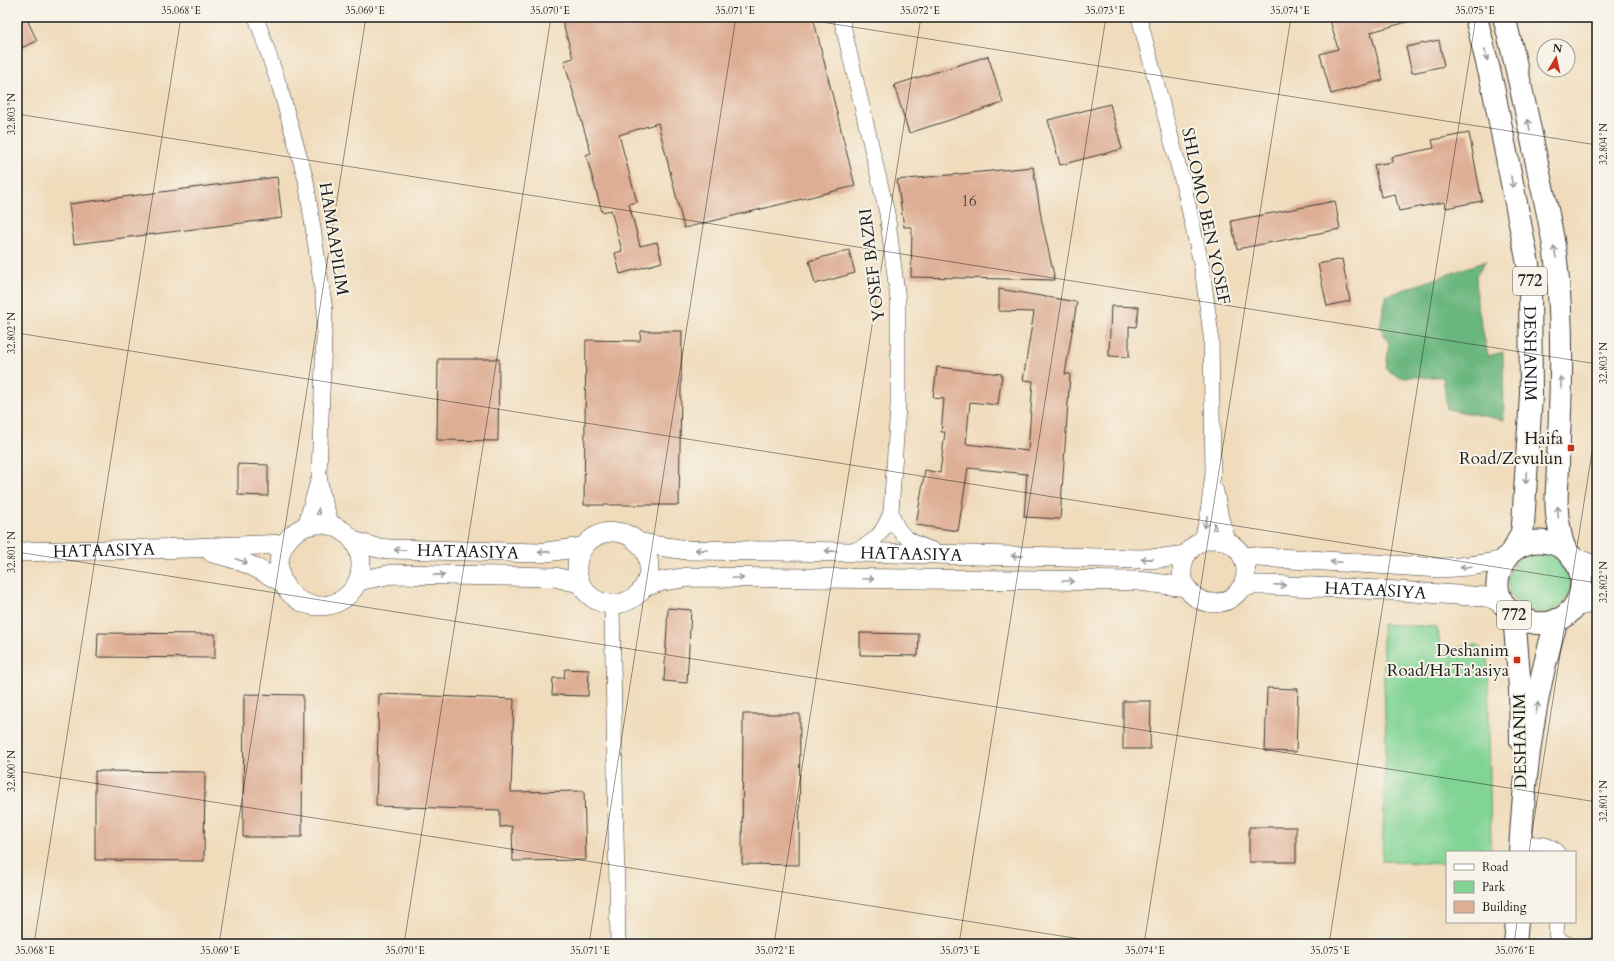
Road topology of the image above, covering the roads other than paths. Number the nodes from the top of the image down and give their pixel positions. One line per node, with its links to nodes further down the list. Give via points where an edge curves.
1 (256, 17): 6 (street, HAMAAPILIM, via 280,88 306,180 325,310)
2 (841, 17): 8 (street, YOSEF BAZRI, via 887,213 898,300 898,406)
3 (1139, 17): 7 (street, SHLOMO BEN YOSEF, via 1185,191 1202,268 1211,335)
4 (1476, 17): 23 (main road, DESHANIM / 772, one-way to 23, via 1493,86 1530,285 1531,396 1526,490 1522,532)
5 (1504, 17): 20 (main road, DESHANIM / 772, one-way to 5, via 1558,524 1561,397 1560,299 1556,259 1523,92)
6 (320, 474): 9 (street, HAMAAPILIM); 10 (street, HAMAAPILIM, via 322,494)
7 (1213, 474): 13 (street, SHLOMO BEN YOSEF, one-way to 13, via 1207,520); 14 (street, SHLOMO BEN YOSEF, via 1218,505)
8 (891, 512): 19 (street, YOSEF BAZRI, via 879,536 863,548); 21 (street, YOSEF BAZRI, via 894,525 910,541)
9 (305, 526): 10 (street); 15 (street, via 294,533)
10 (332, 526): 11 (street, via 344,531)
11 (354, 541): 16 (street, HATAASIYA, one-way to 11, via 539,553 390,549); 26 (street, via 360,553 362,567)
12 (638, 542): 16 (street, via 627,535 603,533 592,538); 19 (street, HATAASIYA, one-way to 12, via 687,550); 29 (street, via 649,563)
13 (1201, 542): 14 (street, via 1220,540); 22 (street)
14 (1229, 543): 24 (street)
15 (285, 544): 17 (street, HATAASIYA); 27 (street, via 280,556 279,570)
16 (583, 547): 28 (street, via 576,571)
17 (191, 548): 18 (street, HATAASIYA); 27 (street, HATAASIYA, one-way to 27, via 249,563)
18 (17, 552)
19 (852, 552): 21 (street, HATAASIYA)
20 (1569, 554): 23 (main road, via 1554,543 1540,541 1526,543); 25 (main road); 34 (main road, 772, via 1579,569 1581,582 1580,594)
21 (946, 555): 22 (street, HATAASIYA, one-way to 21, via 1140,559)
22 (1186, 555): 30 (street, via 1182,566 1182,577)
23 (1509, 555): 24 (street, HATAASIYA, one-way to 24, via 1459,567 1441,568); 35 (main road, 772, via 1499,572 1498,584 1500,596)
24 (1242, 556): 31 (street, via 1246,567)
25 (1597, 567)
26 (358, 581): 27 (street, via 341,601 328,606 314,606 301,602 290,594); 28 (street, HATAASIYA, one-way to 28, via 392,574 555,576)
27 (283, 583)
28 (579, 583): 33 (street, via 593,598 602,603)
29 (644, 587): 30 (street, HATAASIYA, one-way to 30, via 689,577 1139,581); 33 (street, via 625,602)
30 (1186, 587): 31 (street, via 1193,596 1213,604 1224,602)
31 (1241, 588): 35 (street, HATAASIYA, one-way to 35, via 1268,585 1486,597 1494,599)
32 (1597, 601): 34 (main road)
33 (612, 604): 41 (street)
34 (1574, 606): 36 (main road, 772)
35 (1510, 611): 36 (main road, 772, via 1520,619 1534,624); 37 (main road, DESHANIM / 772, via 1520,688)
36 (1557, 620): 37 (main road, DESHANIM / 772, one-way to 36, via 1527,779 1540,685 1547,650)
37 (1521, 848): 38 (street, via 1540,844)
38 (1556, 851)
39 (1517, 923): 42 (main road)
40 (1558, 923): 43 (street, via 1558,940)
41 (618, 944)
42 (1516, 944)
43 (1568, 944)

